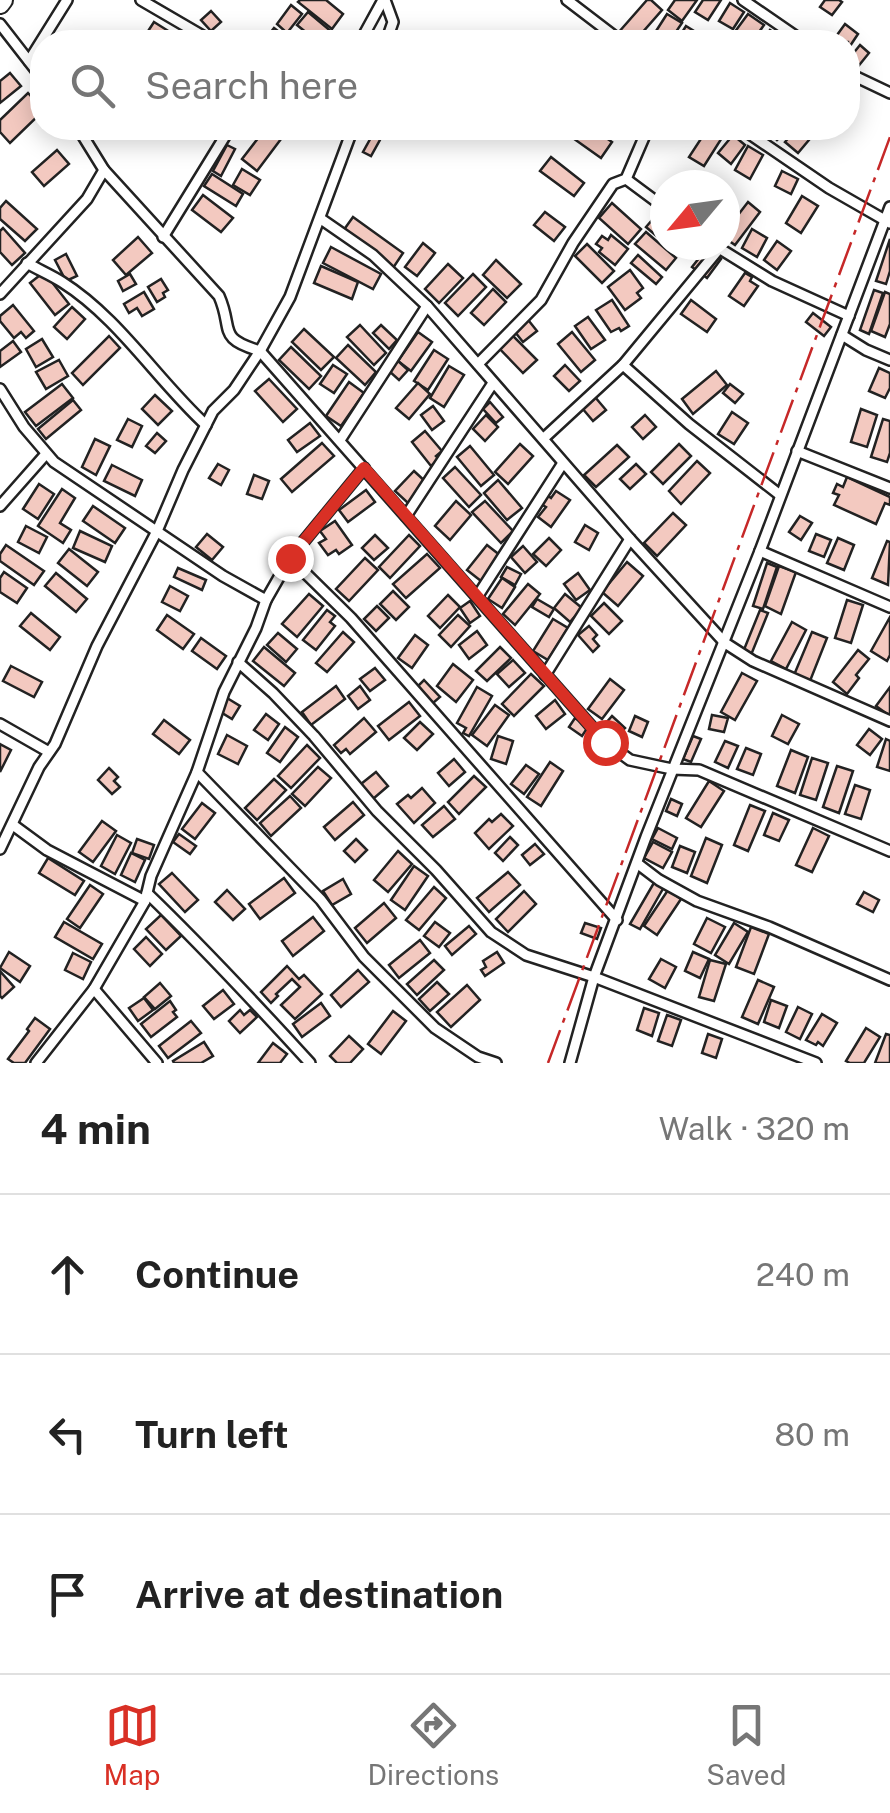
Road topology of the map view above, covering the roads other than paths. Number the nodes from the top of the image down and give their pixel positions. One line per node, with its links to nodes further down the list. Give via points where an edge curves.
1 (67, 0): 7 (street)
2 (141, 0): 8 (street)
3 (384, 0): 9 (street); 10 (street)
4 (567, 0): 11 (street)
5 (743, 0): 12 (street)
6 (0, 24): 13 (street)
7 (48, 30)
8 (192, 30)
9 (367, 30)
10 (390, 30)
11 (606, 30)
12 (787, 30)
13 (29, 61)
14 (860, 79): 15 (street)
15 (890, 94)
16 (85, 140): 21 (street)
17 (223, 140): 27 (street)
18 (349, 140): 25 (street)
19 (643, 140): 22 (street)
20 (759, 140): 26 (street)
21 (104, 170): 27 (street); 30 (street)
22 (626, 179): 23 (street); 37 (street, via 613,184 540,300)
23 (650, 197)
24 (890, 207): 26 (street)
25 (321, 218): 32 (street); 35 (street)
26 (887, 222): 33 (street)
27 (164, 236): 35 (street, via 219,296 229,336)
28 (707, 260): 38 (street)
29 (738, 260): 33 (street)
30 (27, 264): 31 (street); 41 (street, via 92,306)
31 (0, 294)
32 (427, 306): 37 (street); 43 (street)
33 (850, 316): 34 (street)
34 (842, 335): 36 (street); 44 (street)
35 (260, 352): 41 (street); 43 (street)
36 (890, 360)
37 (478, 364): 39 (street)
38 (623, 365): 42 (street); 49 (street)
39 (493, 383): 42 (street); 51 (street)
40 (0, 389): 45 (street)
41 (206, 425): 52 (street)
42 (544, 438): 46 (street)
43 (340, 440): 47 (street)
44 (798, 450): 48 (street); 49 (street)
45 (46, 454): 50 (street); 52 (street)
46 (563, 463): 53 (street); 56 (street)
47 (364, 468): 51 (street); 55 (street)
48 (890, 488)
49 (780, 495): 54 (street)
50 (0, 506)
51 (406, 516): 56 (street)
52 (157, 531): 57 (street); 64 (street)
53 (630, 539): 59 (street); 61 (street)
54 (760, 552): 58 (street); 59 (street)
55 (290, 558): 57 (street); 72 (street)
56 (477, 597): 61 (street)
57 (266, 600): 60 (street)
58 (890, 607)
59 (724, 644): 62 (street); 65 (street)
60 (238, 662): 66 (street); 73 (street, via 492,932 526,955)
61 (545, 675): 65 (street, via 605,742 630,760)
62 (890, 721)
63 (0, 724): 64 (street)
64 (48, 752): 67 (street)
65 (672, 770): 69 (street, via 699,770); 70 (street)
66 (197, 772): 71 (street); 79 (street, via 435,1028)
67 (13, 824): 68 (street); 71 (street, via 47,850)
68 (0, 849)
69 (890, 851)
70 (638, 864): 72 (street); 74 (street, via 696,901)
71 (146, 897): 75 (street); 78 (street, via 196,940)
72 (618, 920): 73 (street)
73 (594, 977): 80 (street); 81 (street)
74 (890, 980)
75 (94, 988): 76 (street); 77 (street)
76 (36, 1063)
77 (157, 1063)
78 (310, 1063)
79 (496, 1063)
80 (570, 1063)
81 (816, 1063)

